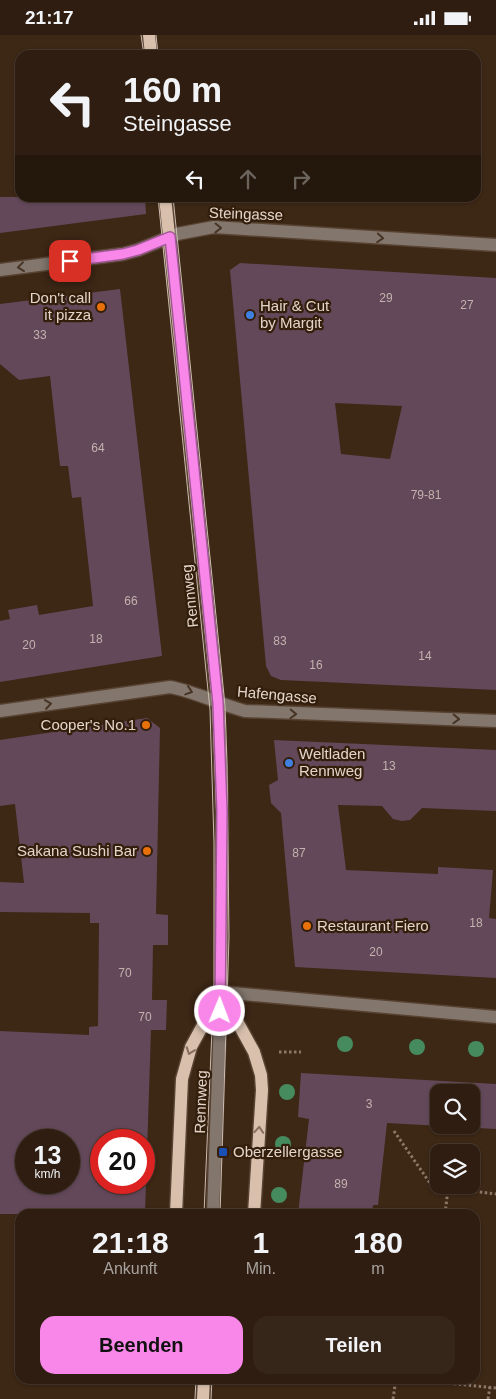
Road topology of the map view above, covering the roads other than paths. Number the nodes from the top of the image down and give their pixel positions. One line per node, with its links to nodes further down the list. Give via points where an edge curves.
1 (149, 35): 2 (main road)
2 (150, 50)
3 (166, 202): 4 (main road, Rennweg)
4 (170, 237): 5 (street, Steingasse, one-way to 5, via 214,227); 6 (street, Steingasse, one-way to 6, via 123,254); 7 (main road, Rennweg)
5 (496, 245)
6 (0, 270)
7 (218, 703): 8 (street, Hafengasse, one-way to 7, via 170,687 189,690); 9 (street, Hafengasse, one-way to 9, via 265,713); 10 (main road, Rennweg, via 222,811)
8 (0, 711)
9 (496, 721)
10 (221, 992): 11 (street); 12 (main road, Rennweg, one-way to 12, via 191,1047 182,1079); 13 (street, Rennweg); 14 (main road, Rennweg, one-way to 10, via 261,1075 254,1051)
11 (496, 1017)
12 (176, 1209)
13 (212, 1209)
14 (254, 1209)
15 (204, 1384): 16 (main road)
16 (203, 1399)

